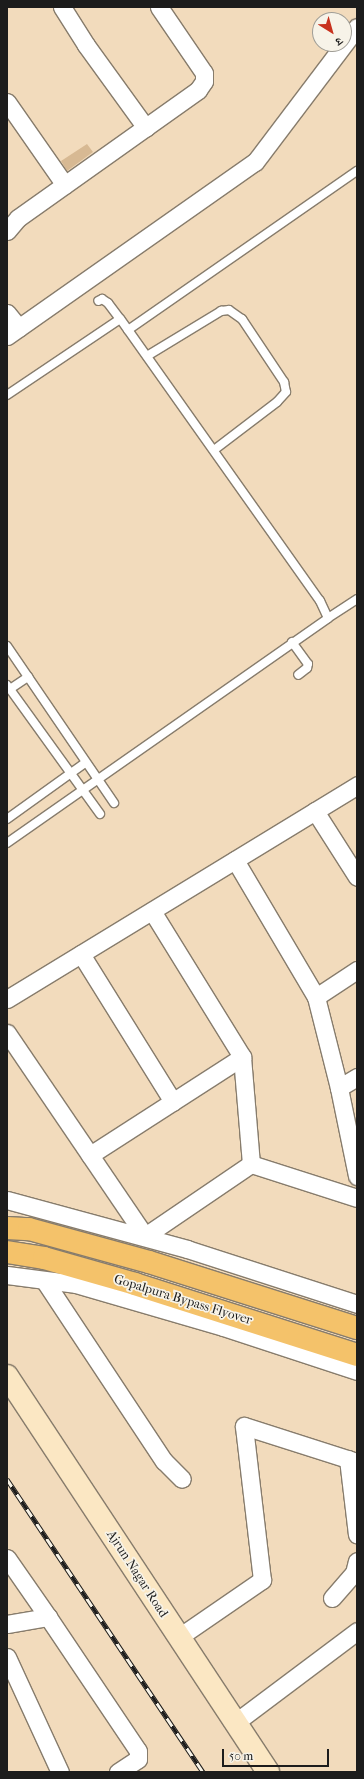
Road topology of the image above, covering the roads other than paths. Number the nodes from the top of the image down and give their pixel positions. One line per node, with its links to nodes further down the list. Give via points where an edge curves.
1 (62, 7): 5 (street, via 86,46)
2 (159, 7): 5 (street, via 204,74 204,81 198,90)
3 (357, 27): 13 (street, via 254,162)
4 (7, 102): 7 (street)
5 (146, 128): 7 (street)
6 (357, 171): 12 (lane)
7 (65, 185): 8 (street, via 18,218)
8 (7, 231)
9 (98, 301): 11 (lane, via 102,299 108,303)
10 (7, 313): 13 (street)
11 (120, 319): 12 (lane); 15 (lane)
12 (128, 330): 14 (lane)
13 (13, 332)
14 (147, 356): 16 (lane); 16 (lane, via 221,311 229,310 242,319 284,382 286,392 278,402)
15 (7, 394)
16 (214, 450): 18 (lane, via 320,601)
17 (357, 599): 18 (lane)
18 (328, 618): 19 (lane)
19 (292, 642): 21 (lane, via 308,664); 26 (lane)
20 (7, 646): 22 (lane)
21 (298, 675)
22 (28, 677): 23 (lane); 24 (lane)
23 (8, 687): 25 (lane)
24 (85, 763): 25 (lane); 26 (lane)
25 (72, 773): 28 (lane); 32 (lane)
26 (97, 779): 28 (lane); 29 (lane)
27 (357, 786): 30 (street)
28 (82, 789): 31 (lane); 33 (lane)
29 (114, 804)
30 (315, 811): 34 (street); 35 (street)
31 (100, 814)
32 (7, 819)
33 (7, 843)
34 (235, 860): 36 (street); 39 (street)
35 (357, 877)
36 (152, 910): 37 (street); 42 (street)
37 (81, 954): 40 (street); 45 (street)
38 (357, 970): 39 (street)
39 (316, 997): 44 (street)
40 (7, 999)
41 (7, 1033): 46 (street)
42 (242, 1057): 45 (street); 47 (street)
43 (357, 1077): 44 (street)
44 (339, 1088): 48 (street)
45 (173, 1102): 46 (street)
46 (90, 1155): 52 (street)
47 (251, 1164): 49 (street); 52 (street)
48 (357, 1176)
49 (357, 1198)
50 (7, 1200): 52 (street)
51 (7, 1228): 57 (main road, Gopalpura Bypass Flyover, via 29,1229 149,1262)
52 (145, 1236): 56 (street)
53 (7, 1252): 58 (main road, Gopalpura Bypass Flyover, via 44,1258 135,1284)
54 (7, 1275): 55 (street)
55 (44, 1280): 59 (street, via 76,1284 159,1307); 62 (street, via 164,1461)
56 (357, 1304)
57 (357, 1328)
58 (357, 1355)
59 (357, 1371)
60 (7, 1376): 70 (street, Ajrun Nagar Road)
61 (353, 1460): 63 (street); 70 (street, via 244,1426 262,1580)
62 (182, 1479)
63 (357, 1534)
64 (7, 1558): 67 (street)
65 (357, 1561): 66 (street, via 354,1573)
66 (332, 1598)
67 (48, 1617): 68 (street); 73 (street, via 120,1721 138,1751)
68 (7, 1624)
69 (357, 1631): 72 (street)
70 (179, 1637): 72 (street, Ajrun Nagar Road)
71 (7, 1657): 74 (street)
72 (236, 1722): 76 (street, Ajrun Nagar Road)
73 (142, 1766): 75 (street)
74 (60, 1772)
75 (118, 1772)
76 (268, 1772)

